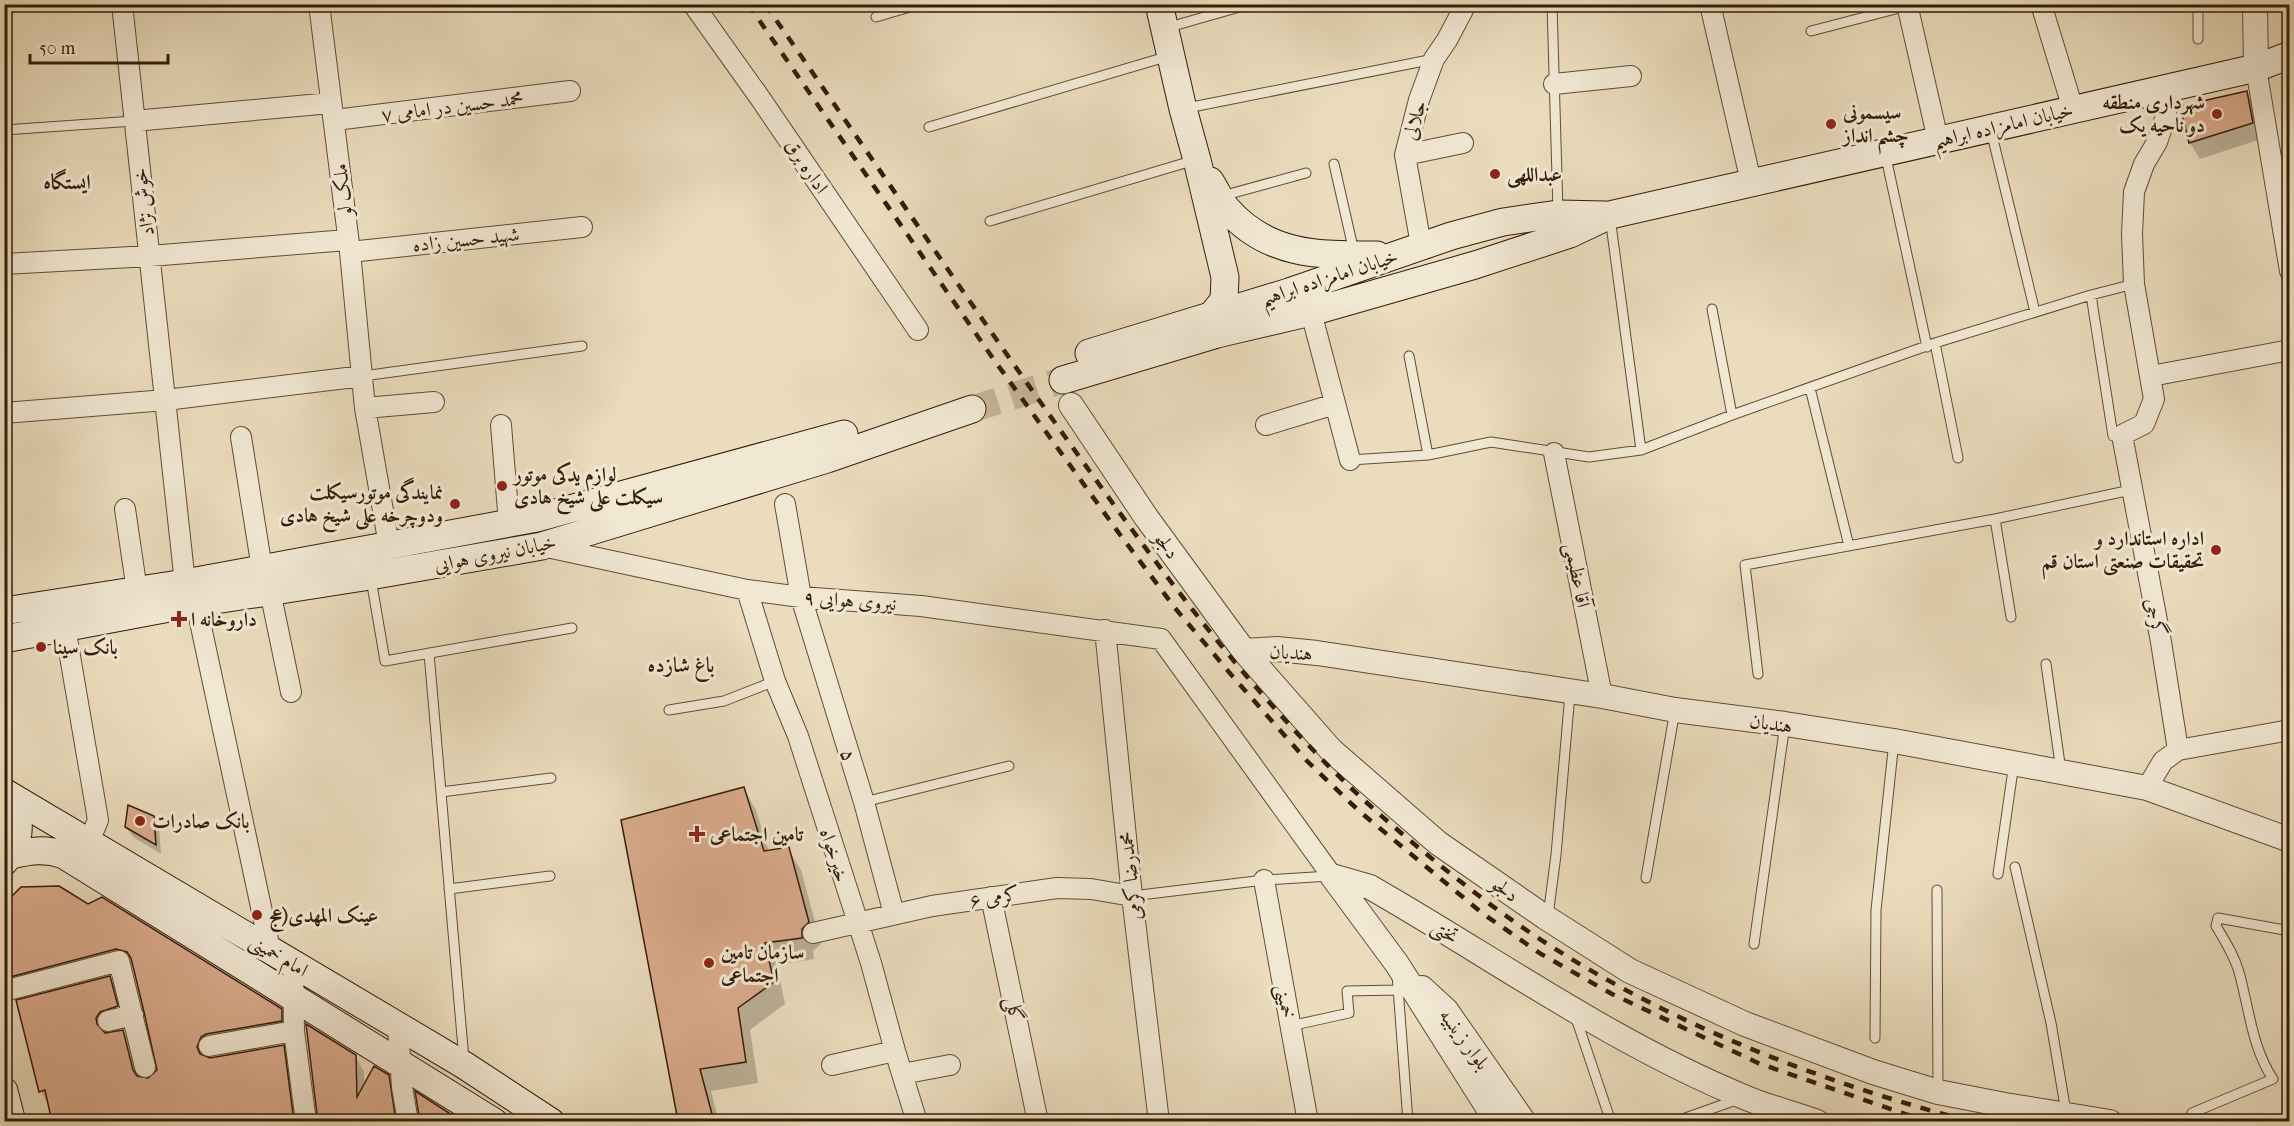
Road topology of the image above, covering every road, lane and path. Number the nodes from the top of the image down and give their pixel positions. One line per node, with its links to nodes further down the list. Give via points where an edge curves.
1 (122, 4): 28 (street, خوش نژاد)
2 (319, 4): 27 (street, ملک لو)
3 (693, 4): 59 (street, اداره برق)
4 (920, 4): 13 (lane)
5 (1250, 4): 14 (lane)
6 (1466, 4): 19 (street, جلالی)
7 (1552, 4): 22 (lane)
8 (1710, 4): 39 (street)
9 (2041, 4): 26 (street)
10 (2198, 4): 16 (lane)
11 (2255, 4): 20 (street)
12 (1907, 5): 15 (lane); 32 (street)
13 (876, 17)
14 (1162, 17): 17 (main road)
15 (1811, 31)
16 (2198, 39)
17 (1171, 55): 25 (main road); 29 (lane)
18 (2289, 55): 20 (main road, خیابان امامزاده ابراهیم)
19 (1434, 59): 25 (lane); 35 (street, جلالی)
20 (2256, 68): 23 (main road, خیابان امامزاده ابراهیم); 52 (street)
21 (1631, 76): 22 (street)
22 (1554, 84): 41 (lane)
23 (2169, 87): 26 (main road, خیابان امامزاده ابراهیم); 53 (street, via 2166,116 2134,192)
24 (570, 91): 27 (street, ۷ محمد حسین در امامی)
25 (1183, 109): 36 (main road)
26 (2073, 109): 30 (main road, خیابان امامزاده ابراهیم)
27 (333, 111): 28 (street, ۷ محمد حسین در امامی); 46 (street, ملک لو)
28 (134, 122): 31 (lane); 49 (street, خوش نژاد)
29 (930, 127)
30 (1990, 128): 32 (main road, خیابان امامزاده ابراهیم); 57 (lane)
31 (4, 130)
32 (1938, 140): 34 (main road, خیابان امامزاده ابراهیم)
33 (1463, 143): 35 (street)
34 (1884, 152): 39 (main road, خیابان امامزاده ابراهیم); 60 (lane)
35 (1405, 155): 47 (street, جلالی)
36 (1197, 160): 40 (main road); 43 (lane); 58 (main road, via 1226,277 1224,300)
37 (1334, 164): 48 (lane)
38 (1306, 173): 40 (lane)
39 (1751, 182): 42 (main road, خیابان امامزاده ابراهیم)
40 (1219, 196): 48 (main road, via 1252,233 1279,245 1305,253)
41 (1558, 214): 42 (main road, خیابان امامزاده ابراهیم); 45 (main road, خیابان امامزاده ابراهیم, via 1503,222)
42 (1610, 215): 51 (main road, خیابان امامزاده ابراهیم, via 1570,234); 78 (lane)
43 (990, 221)
44 (582, 227): 46 (street, شهید حسین زاده)
45 (1451, 236): 47 (main road, خیابان امامزاده ابراهیم); 51 (main road, via 1470,236 1478,241 1483,254)
46 (349, 246): 49 (street, شهید حسین زاده); 64 (street, ملک لو)
47 (1410, 250): 48 (main road); 58 (main road, خیابان امامزاده ابراهیم)
48 (1355, 255)
49 (150, 256): 50 (street, شهید حسین زاده); 68 (street, خوش نژاد)
50 (4, 264)
51 (1475, 265): 56 (main road, خیابان امامزاده ابراهیم)
52 (2289, 271)
53 (2134, 284): 54 (lane); 65 (street)
54 (2091, 295): 57 (lane); 76 (lane, via 2113,436)
55 (1712, 309): 73 (lane)
56 (1311, 312): 66 (main road, خیابان امامزاده ابراهیم, via 1217,334); 70 (street)
57 (2035, 312): 60 (lane)
58 (1212, 315): 66 (main road, خیابان امامزاده ابراهیم)
59 (918, 330)
60 (1931, 345): 67 (lane); 81 (lane)
61 (582, 346): 64 (lane)
62 (2289, 350): 65 (street)
63 (1409, 356): 80 (lane)
64 (363, 376): 68 (street); 71 (street, ملک لو)
65 (2151, 376): 76 (street, via 2154,399 2144,424)
66 (1063, 383): 103 (street, دلجو, via 1146,517)
67 (1810, 388): 73 (lane); 90 (lane)
68 (166, 400): 72 (street); 95 (street, خوش نژاد)
69 (434, 402): 71 (street)
70 (1335, 404): 75 (street); 82 (street)
71 (365, 408): 88 (street, ملک لو)
72 (4, 413)
73 (1732, 415): 78 (lane)
74 (501, 425): 87 (street)
75 (1266, 425)
76 (2122, 435): 83 (street, گرجی)
77 (241, 437): 92 (street)
78 (1641, 450): 79 (lane, via 1589,457)
79 (1554, 453): 80 (lane, via 1491,442); 110 (street, آقا عظیمی)
80 (1428, 455): 82 (lane)
81 (1958, 458)
82 (1350, 460)
83 (2131, 490): 86 (lane); 116 (street, گرجی, via 2162,642)
84 (785, 504): 96 (street, ۵)
85 (125, 509): 94 (street)
86 (1995, 519): 90 (lane); 98 (lane)
87 (508, 523): 88 (main road, خیابان نیروی هوایی); 89 (main road, خیابان نیروی هوایی, via 969,402 827,459)
88 (389, 545): 92 (main road, خیابان نیروی هوایی)
89 (542, 546): 91 (main road, خیابان نیروی هوایی); 93 (street, نیروی هوایی ۹)
90 (1850, 546): 106 (lane, via 1745,565)
91 (370, 576): 92 (main road, خیابان نیروی هوایی); 104 (lane, via 384,661)
92 (266, 580): 95 (main road, خیابان نیروی هوایی); 109 (street)
93 (747, 590): 96 (street, نیروی هوایی ۹); 107 (street, خیرخواه)
94 (136, 591): 95 (main road, خیابان نیروی هوایی); 97 (main road, خیابان نیروی هوایی)
95 (191, 593): 99 (main road, خیابان نیروی هوایی); 144 (street, خوش نژاد)
96 (801, 597): 101 (street, نیروی هوایی ۹, via 921,606); 124 (street, ۵)
97 (4, 611)
98 (2012, 617)
99 (65, 627): 102 (main road, خیابان نیروی هوایی); 126 (street, via 98,820)
100 (572, 628): 104 (lane)
101 (1105, 630): 131 (street, نیروی هوایی ۹, via 1161,639); 136 (street, محمدرضا کرمی)
102 (4, 639)
103 (1244, 651): 108 (street, هندیان, via 1317,652); 139 (street, دلجو, via 1331,750 1438,843)
104 (429, 653): 122 (lane)
105 (2046, 664): 119 (lane)
106 (1758, 674)
107 (775, 681): 111 (lane, via 724,701); 140 (street, خیرخواه, via 798,736)
108 (1570, 691): 110 (street, هندیان); 139 (lane)
109 (291, 692)
110 (1602, 696): 112 (street, هندیان)
111 (669, 710)
112 (1675, 710): 113 (street, هندیان); 132 (lane)
113 (1785, 724): 115 (street, هندیان); 143 (lane)
114 (2289, 730): 116 (street)
115 (1894, 741): 117 (street, هندیان); 155 (lane, via 1876,910)
116 (2178, 750): 121 (street, via 2163,761)
117 (2014, 763): 119 (street, هندیان); 129 (lane)
118 (1009, 766): 124 (lane)
119 (2061, 774): 121 (street, هندیان)
120 (551, 778): 122 (lane)
121 (2147, 788): 125 (street, هندیان)
122 (441, 792): 134 (lane)
123 (4, 793): 126 (main road, امام خمینی); 127 (main road, via 14,806 19,823 18,840)
124 (864, 802): 138 (street, ۵)
125 (2289, 840)
126 (89, 842): 144 (main road, امام خمینی)
127 (8, 859): 148 (main road, امام خمینی, via 35,850 64,855)
128 (2015, 867): 167 (lane)
129 (1998, 874)
130 (550, 876): 134 (lane)
131 (1332, 876): 133 (lane); 145 (street, بلوار زینبیه); 150 (street, تختی, via 1370,887 1394,900)
132 (1646, 878)
133 (1264, 880): 136 (lane); 152 (street, خمینی)
134 (449, 890): 159 (lane)
135 (1937, 890): 165 (lane)
136 (1132, 896): 137 (street, کرمی ۶, via 1091,888 1057,888); 175 (street, محمدرضا کرمی)
137 (991, 897): 138 (street, کرمی ۶); 174 (street, گلی)
138 (894, 914): 140 (street, کرمی ۶)
139 (1547, 918): 165 (street, دلجو, via 1630,971 1745,1024)
140 (857, 923): 142 (street, کرمی ۶); 157 (street, خیرخواه)
141 (2289, 931): 184 (lane, via 2218,918 2216,926 2239,971 2262,1063 2273,1078 2192,1113)
142 (813, 933)
143 (1754, 944)
144 (281, 956): 148 (street, خوش نژاد); 153 (main road, امام خمینی)
145 (1396, 964): 146 (lane); 178 (street, بلوار زینبیه); 179 (street, بلوار زینبیه, via 1446,1010)
146 (1397, 990): 152 (lane, via 1347,991 1349,1013); 177 (lane)
147 (4, 991): 149 (street, via 119,961)
148 (293, 997): 154 (street, خوش نژاد); 158 (main road, امام خمینی)
149 (137, 1008): 151 (street); 162 (street)
150 (1573, 1010): 166 (street, تختی); 180 (lane)
151 (108, 1021)
152 (1290, 1026): 176 (street, خمینی)
153 (398, 1028): 158 (street); 159 (main road, امام خمینی)
154 (294, 1031): 156 (street); 169 (street, خوش نژاد)
155 (1875, 1038)
156 (209, 1046)
157 (895, 1051): 160 (street); 163 (street, خیرخواه)
158 (401, 1064): 170 (street); 171 (main road, امام خمینی)
159 (464, 1065): 172 (main road, امام خمینی)
160 (832, 1065)
161 (950, 1065): 163 (street)
162 (146, 1067)
163 (902, 1074): 173 (street, خیرخواه)
164 (4, 1091): 168 (main road)
165 (1938, 1092): 167 (street, دلجو)
166 (1744, 1097): 181 (lane); 182 (street, تختی)
167 (2066, 1114): 183 (street, دلجو)
168 (12, 1122)
169 (306, 1122)
170 (408, 1122)
171 (494, 1122)
172 (552, 1122)
173 (917, 1122)
174 (1038, 1122)
175 (1159, 1122)
176 (1308, 1122)
177 (1408, 1122)
178 (1497, 1122)
179 (1524, 1122)
180 (1611, 1122)
181 (1674, 1122)
182 (1817, 1122)
183 (2110, 1122)
184 (2189, 1122)

